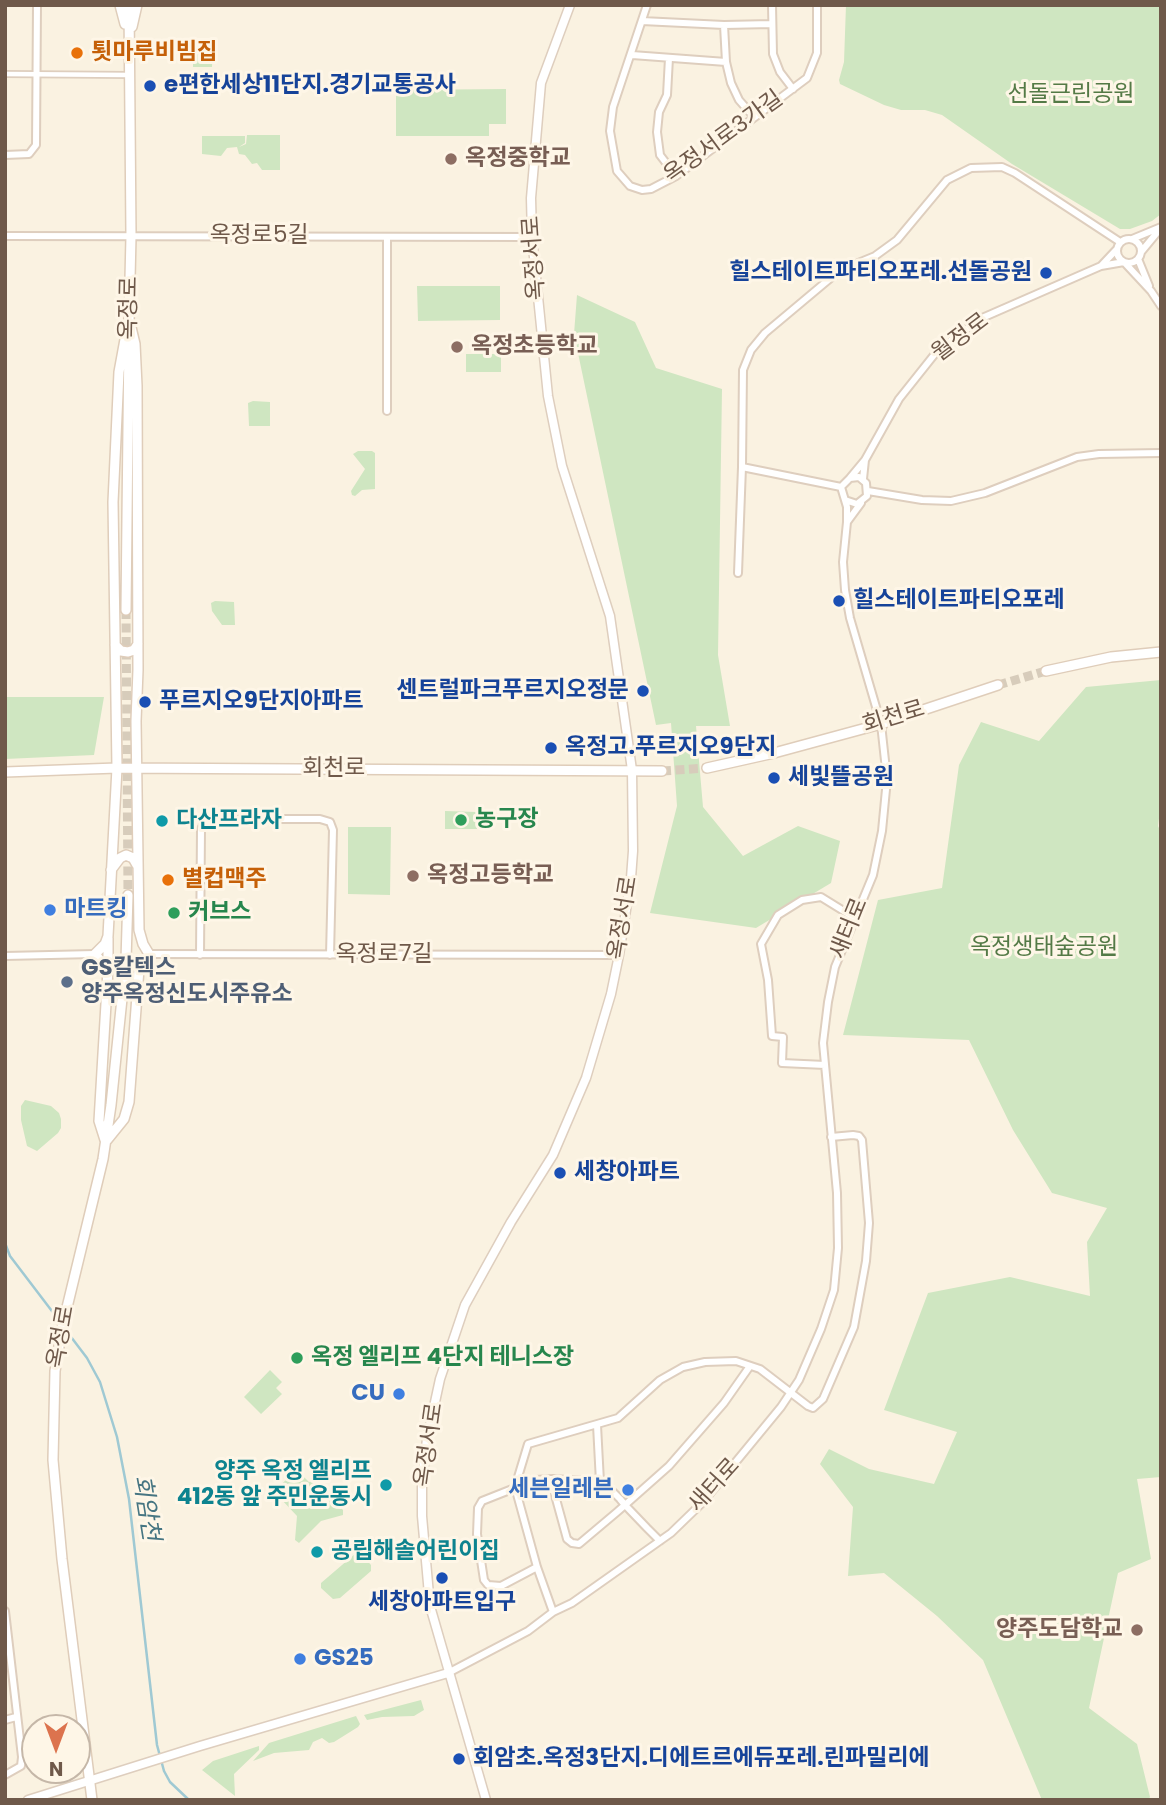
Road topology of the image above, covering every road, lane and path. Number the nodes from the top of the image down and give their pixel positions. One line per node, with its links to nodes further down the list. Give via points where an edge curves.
1 (37, 5): 17 (street)
2 (120, 5): 12 (main road)
3 (129, 5): 12 (main road, 옥정로)
4 (137, 5): 12 (main road)
5 (570, 5): 27 (street, 옥정서로, via 541,83)
6 (647, 5): 9 (street, 옥정서로3가길)
7 (772, 5): 10 (street)
8 (817, 5): 19 (street, 옥정서로3가길, via 817,53 807,78)
9 (642, 21): 11 (street); 13 (street, 옥정서로3가길)
10 (772, 24): 11 (street); 19 (street, via 773,54)
11 (724, 25): 15 (street)
12 (129, 39): 18 (main road, 옥정로)
13 (632, 55): 14 (street); 22 (street, 옥정서로3가길, via 611,116 617,171 642,190)
14 (669, 58): 15 (street); 22 (street, via 667,95 657,132 660,155)
15 (726, 62): 20 (street, via 739,100)
16 (5, 75): 17 (street)
17 (37, 75): 18 (street); 21 (street, via 35,148 25,155)
18 (130, 75): 25 (main road, 옥정로)
19 (793, 89): 20 (street, 옥정서로3가길)
20 (754, 117): 22 (street, 옥정서로3가길)
21 (5, 155)
22 (676, 176)
23 (1161, 228): 28 (street); 30 (street)
24 (5, 236): 25 (street, 옥정로5길)
25 (131, 236): 26 (street, 옥정로5길); 36 (main road, 옥정로)
26 (387, 237): 27 (street, 옥정로5길); 37 (street)
27 (532, 237): 59 (street, 옥정서로, via 548,396 562,466 610,616)
28 (1132, 239): 29 (street); 30 (street)
29 (1119, 246): 32 (street, via 1118,257); 33 (street); 40 (street, via 1002,167 957,173 897,240 833,276 756,341 743,370)
30 (1141, 252): 31 (street)
31 (1138, 259): 32 (street); 34 (street)
32 (1124, 262): 33 (street); 34 (street)
33 (1101, 265): 39 (street, 월정로, via 982,318 938,350 899,399)
34 (1151, 291): 35 (street)
35 (1161, 306)
36 (129, 319): 49 (main road, 옥정로); 50 (main road, via 138,386); 51 (main road, via 120,364 114,489)
37 (387, 411)
38 (1161, 453): 44 (street, via 1077,457 985,493 951,501)
39 (865, 460): 41 (street); 42 (street)
40 (743, 467): 43 (street); 48 (street)
41 (850, 478): 42 (street); 43 (street)
42 (863, 479): 44 (street)
43 (841, 487): 45 (street)
44 (869, 491): 46 (street)
45 (845, 500): 46 (street); 47 (street)
46 (861, 503): 47 (street)
47 (847, 522): 55 (street, via 845,590)
48 (738, 573)
49 (127, 610)
50 (138, 643): 51 (main road, via 128,652); 57 (main road)
51 (115, 645): 56 (main road)
52 (1161, 652): 53 (main road)
53 (1046, 671)
54 (998, 685): 55 (main road, 회천로)
55 (881, 724): 58 (main road, 회천로); 65 (street, 새터로, via 887,779 882,831 873,875)
56 (117, 768): 57 (main road, 회천로); 61 (main road, 회천로); 63 (main road)
57 (138, 768): 59 (main road, 회천로); 62 (main road)
58 (707, 768)
59 (632, 771): 60 (main road, 회천로); 72 (street, 옥정서로, via 631,878)
60 (662, 771)
61 (5, 772)
62 (139, 870): 63 (main road, via 136,860 127,855); 66 (main road)
63 (110, 871): 67 (main road)
64 (128, 895): 78 (main road, 옥정로, via 126,960)
65 (855, 918): 76 (street, 새터로, via 832,979 823,1042); 76 (street, via 821,897 802,900 778,915 761,944 772,1036 783,1037 782,1063)
66 (139, 930): 69 (main road); 74 (main road)
67 (108, 936): 68 (main road); 75 (main road)
68 (95, 954): 73 (street); 75 (main road)
69 (149, 954): 70 (street, 옥정로7길); 74 (main road)
70 (200, 955): 71 (street, 옥정로7길); 71 (street, via 201,829 205,822 320,819 330,822 333,830)
71 (330, 955): 72 (street, 옥정로7길)
72 (619, 955): 90 (street, 옥정서로, via 593,1055 568,1123 480,1276 440,1379 427,1439 422,1516 430,1605)
73 (5, 956)
74 (139, 969): 78 (main road, via 129,1102 124,1119)
75 (108, 970): 78 (main road, via 99,1121)
76 (825, 1065): 77 (street, 새터로)
77 (831, 1137): 80 (street, 새터로, via 837,1193 834,1290); 80 (street, via 853,1135 862,1140 869,1223 861,1297 854,1327 823,1398 813,1408)
78 (106, 1141): 91 (main road, 옥정로, via 55,1371 53,1460)
79 (750, 1366): 80 (street); 81 (street, via 721,1360 683,1367 660,1380 618,1418); 85 (street, 새터로, via 669,1466)
80 (790, 1393): 86 (street, 새터로, via 702,1503)
81 (597, 1425): 83 (street); 84 (street, via 528,1444)
82 (553, 1479): 83 (street); 84 (street); 85 (street, 새터로, via 564,1530 572,1544 585,1540)
83 (600, 1482): 85 (street)
84 (515, 1488): 87 (street); 87 (street, via 482,1501 478,1508 484,1580 501,1586)
85 (625, 1505): 86 (street)
86 (660, 1541): 89 (street, 새터로)
87 (537, 1567): 89 (street)
88 (5, 1611): 92 (street)
89 (553, 1612): 90 (street, 새터로, via 528,1631)
90 (449, 1673): 95 (street); 98 (street, 옥정서로)
91 (82, 1714)
92 (16, 1717): 93 (street); 94 (street, via 21,1766)
93 (5, 1720)
94 (5, 1775)
95 (91, 1781)
96 (80, 1784): 97 (street)
97 (28, 1800)
98 (486, 1800)

